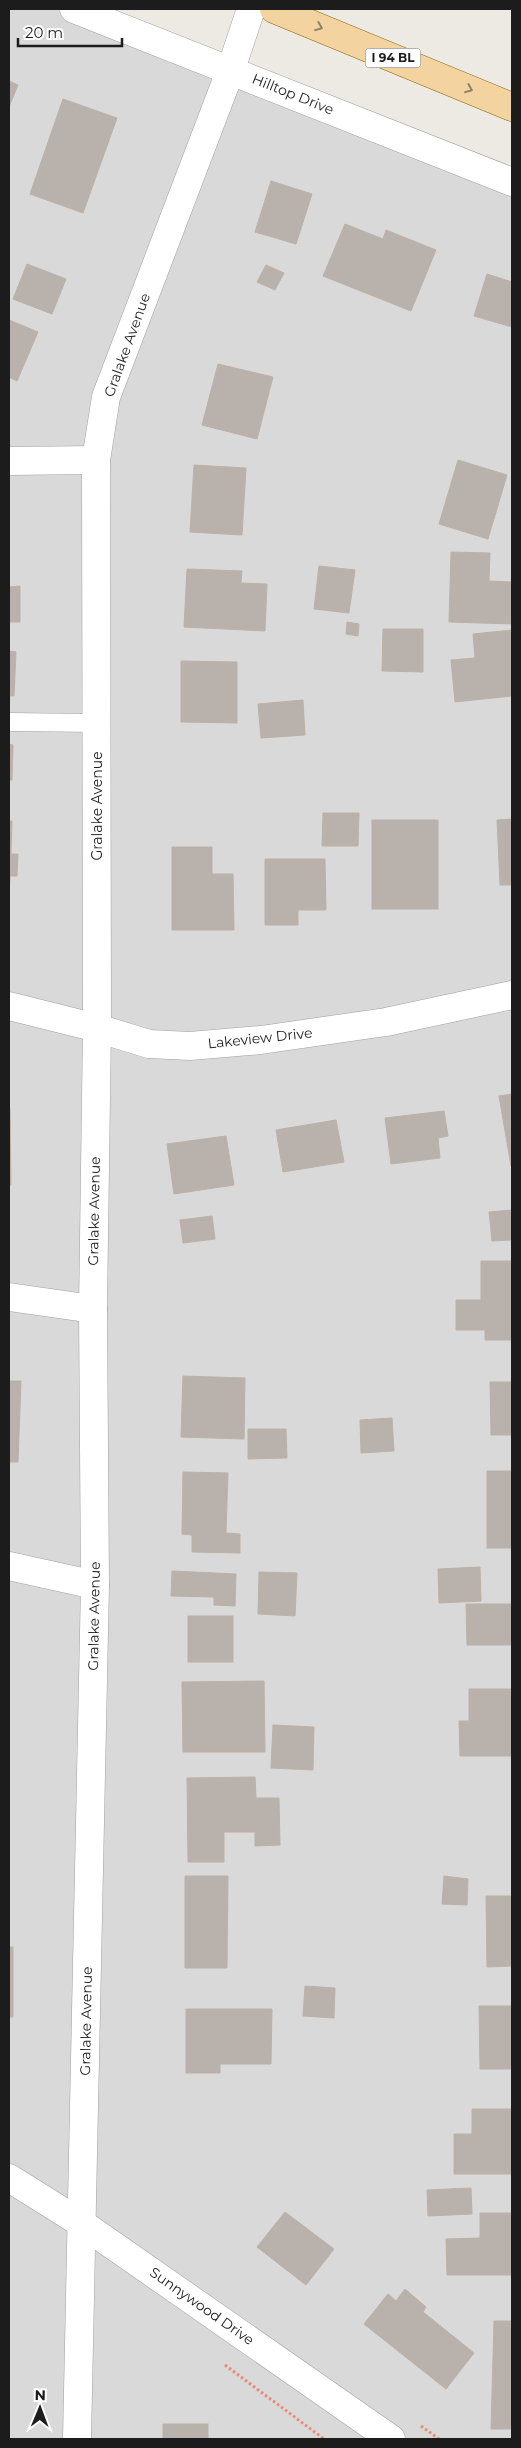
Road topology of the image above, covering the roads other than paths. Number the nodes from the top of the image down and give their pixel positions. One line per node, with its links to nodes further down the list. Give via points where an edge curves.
1 (74, 9): 4 (street, Hilltop Drive)
2 (251, 9): 4 (street, Gralake Avenue)
3 (274, 9): 5 (main road, I 94 BL, one-way to 5)
4 (231, 70): 6 (street, Hilltop Drive); 7 (street, Gralake Avenue, via 106,397)
5 (512, 107)
6 (512, 182)
7 (96, 460): 8 (street); 10 (street, Gralake Avenue)
8 (9, 461)
9 (9, 722): 10 (lane)
10 (97, 723): 13 (street, Gralake Avenue)
11 (512, 995): 13 (street, Lakeview Drive, via 386,1022 190,1046 149,1044)
12 (9, 1006): 13 (street, Lakeview Drive)
13 (97, 1028): 15 (street, Gralake Avenue)
14 (9, 1297): 15 (street)
15 (93, 1309): 17 (street, Gralake Avenue)
16 (9, 1566): 17 (street)
17 (95, 1585): 19 (street, Gralake Avenue)
18 (9, 2178): 19 (street, Sunnywood Drive)
19 (82, 2223): 20 (street, Gralake Avenue); 21 (street, Sunnywood Drive)
20 (77, 2439)
21 (392, 2439)

